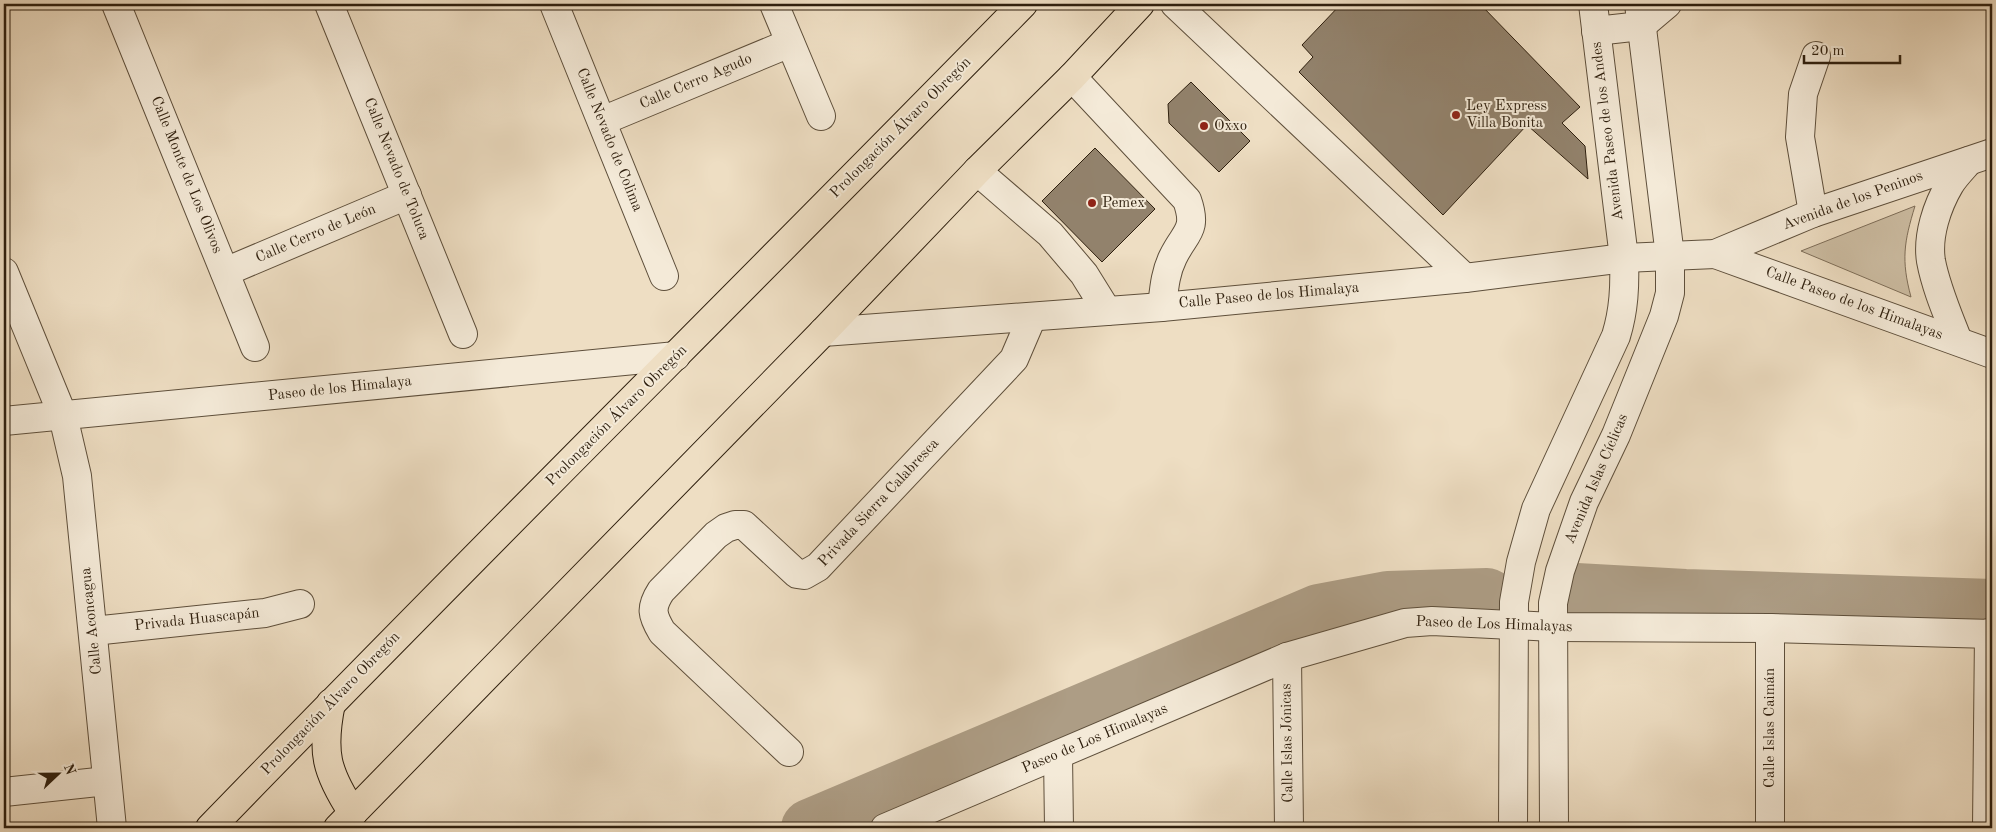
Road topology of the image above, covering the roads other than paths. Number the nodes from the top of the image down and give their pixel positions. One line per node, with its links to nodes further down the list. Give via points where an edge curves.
1 (116, 4): 25 (street, Calle Monte de Los Olivos)
2 (329, 4): 19 (street, Calle Nevado de Toluca)
3 (554, 4): 16 (street, Calle Nevado de Colima)
4 (774, 4): 12 (street)
5 (1023, 4): 36 (main road, Prolongación Álvaro Obregón)
6 (1140, 4): 14 (main road)
7 (1175, 4): 27 (street)
8 (1592, 4): 11 (street, Avenida Paseo de los Andes)
9 (1667, 4): 10 (street)
10 (1640, 15): 11 (street); 22 (street)
11 (1596, 31): 23 (street, Avenida Paseo de los Andes)
12 (790, 43): 15 (street); 16 (street, Calle Cerro Agudo)
13 (1816, 56): 20 (street, via 1803,94 1800,137)
14 (1072, 77): 18 (main road); 28 (street, via 1187,200 1191,226 1173,257)
15 (821, 116)
16 (602, 121): 26 (street, Calle Nevado de Colima)
17 (1981, 157): 20 (street, Avenida de los Peninos); 33 (street, via 1950,183 1931,233 1931,259 1936,280)
18 (978, 171): 29 (street, via 1050,234 1084,274); 31 (main road)
19 (407, 195): 25 (street, Calle Cerro de León); 32 (street, Calle Nevado de Toluca)
20 (1814, 213): 21 (street, Avenida de los Peninos)
21 (1715, 254): 22 (street, Calle Paseo de los Himalaya); 33 (street, Calle Paseo de los Himalayas)
22 (1670, 256): 23 (street, Calle Paseo de los Himalaya); 41 (street, Avenida Islas Cíclicas, via 1670,293 1664,316 1578,519 1552,603)
23 (1624, 258): 27 (street, Calle Paseo de los Himalaya); 40 (street, via 1625,289 1616,336 1536,509 1521,562 1514,602)
24 (4, 272): 37 (street, Calle Aconcagua)
25 (225, 272): 34 (street, Calle Monte de Los Olivos)
26 (664, 276)
27 (1465, 278): 28 (street, Calle Paseo de los Himalaya)
28 (1162, 307): 29 (street, Calle Paseo de los Himalaya)
29 (1107, 311): 30 (street, Calle Paseo de los Himalaya)
30 (1032, 317): 31 (street, Calle Paseo de los Himalaya); 47 (street, Privada Sierra Calabresca, via 1014,359 818,567 804,575 797,574 744,525 735,525 716,534 654,602 653,612 662,632)
31 (823, 332): 51 (main road)
32 (463, 334)
33 (1958, 341): 35 (street, Calle Paseo de los Himalayas)
34 (255, 346)
35 (1992, 354)
36 (676, 356): 37 (street, Paseo de los Himalaya); 46 (main road, Prolongación Álvaro Obregón)
37 (63, 416): 38 (street, Paseo de los Himalaya); 43 (street, Calle Aconcagua, via 77,476)
38 (4, 421)
39 (300, 604): 43 (street, Privada Huascapán, via 265,613)
40 (1514, 626): 41 (street, Paseo de Los Himalayas); 45 (street, Paseo de Los Himalayas, via 1432,621 1405,623); 57 (street)
41 (1553, 627): 42 (street, Paseo de Los Himalayas); 58 (street, Avenida Islas Cíclicas)
42 (1770, 628): 44 (street, Paseo de Los Himalayas); 59 (street, Calle Islas Caimán)
43 (93, 631): 49 (street, Calle Aconcagua)
44 (1991, 633): 60 (street)
45 (1287, 657): 48 (street, Paseo de Los Himalayas); 56 (street, Calle Islas Jónicas)
46 (331, 703): 51 (main road, via 325,732 328,761); 53 (main road, Prolongación Álvaro Obregón)
47 (788, 752)
48 (1058, 755): 54 (street, Paseo de Los Himalayas); 55 (street)
49 (107, 781): 50 (street); 52 (street, Calle Aconcagua)
50 (4, 792)
51 (346, 821)
52 (112, 828)
53 (210, 828)
54 (885, 828)
55 (1059, 828)
56 (1288, 828)
57 (1513, 828)
58 (1554, 828)
59 (1770, 828)
60 (1987, 828)

